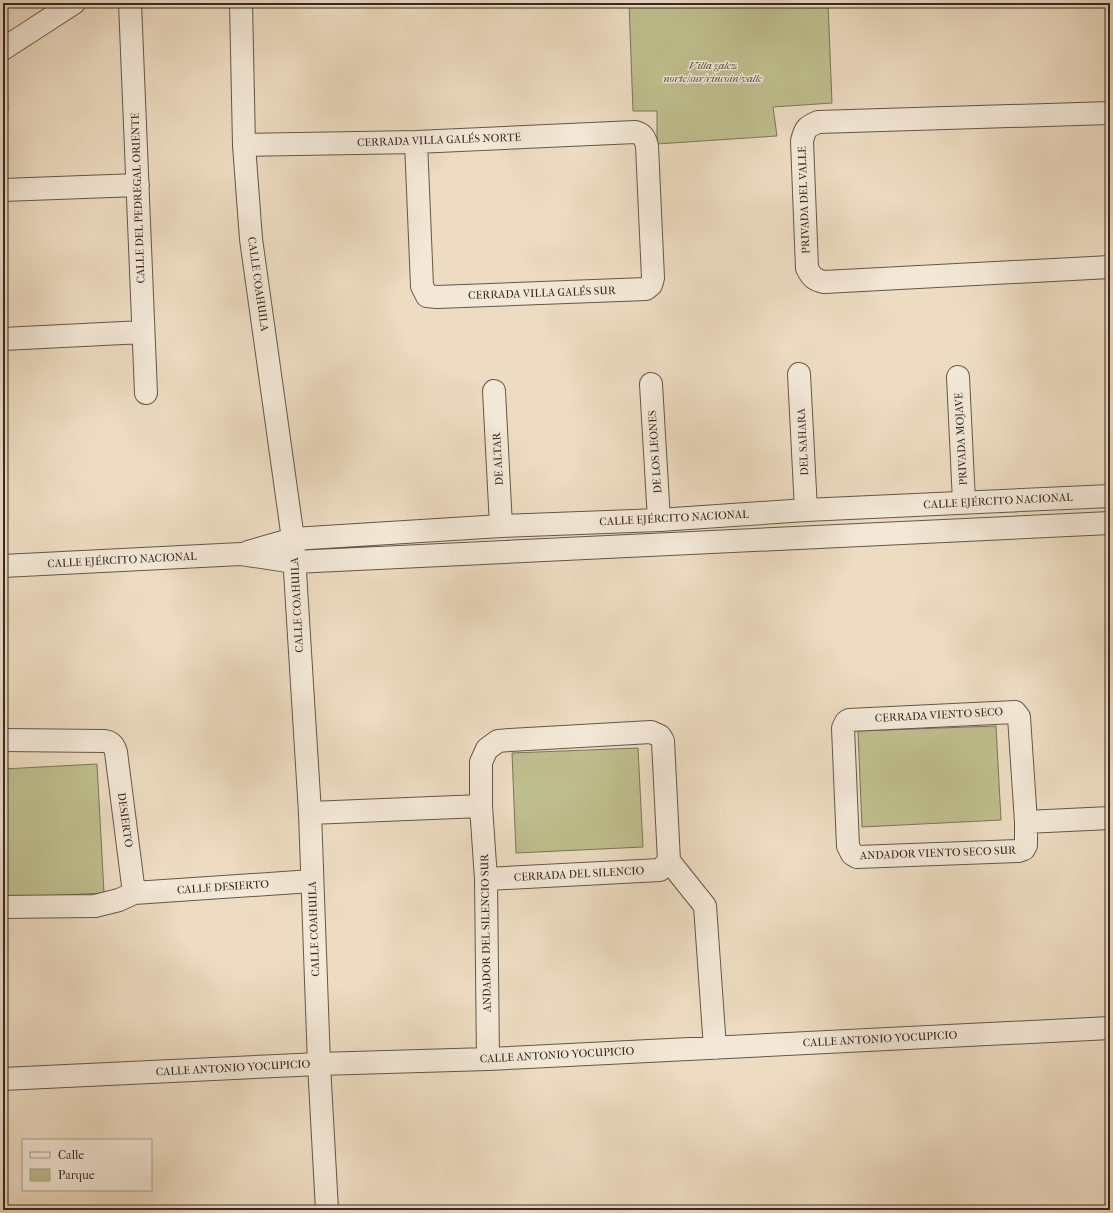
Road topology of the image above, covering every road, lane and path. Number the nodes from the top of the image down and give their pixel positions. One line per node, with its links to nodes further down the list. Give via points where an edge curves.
1 (74, 3): 4 (street)
2 (130, 3): 8 (street, CALLE DEL PEDREGAL ORIENTE)
3 (241, 3): 7 (street, CALLE COAHUILA)
4 (3, 49)
5 (1110, 113): 10 (street, PRIVADA DEL VALLE, via 818,122 804,130 802,141 807,268 810,276 816,280 824,282)
6 (416, 142): 7 (street, CERRADA VILLA GALÉS NORTE); 11 (street, CERRADA VILLA GALÉS SUR, via 422,286 427,296 437,298); 11 (street, CERRADA VILLA GALÉS NORTE, via 635,132 640,134 647,146 653,278)
7 (244, 145): 25 (street, CALLE COAHUILA, via 251,239)
8 (138, 185): 9 (street); 12 (street, CALLE DEL PEDREGAL ORIENTE)
9 (3, 190)
10 (1110, 272)
11 (646, 290)
12 (143, 332): 13 (street); 18 (street, CALLE DEL PEDREGAL ORIENTE)
13 (3, 339)
14 (799, 374): 21 (street, DEL SAHARA)
15 (958, 377): 20 (street, PRIVADA MOJAVE)
16 (651, 384): 22 (street, DE LOS LEONES)
17 (494, 391): 24 (street, DE ALTAR)
18 (146, 392)
19 (1110, 496): 20 (street, CALLE EJÉRCITO NACIONAL)
20 (964, 502): 21 (street, CALLE EJÉRCITO NACIONAL)
21 (806, 510): 22 (street, CALLE EJÉRCITO NACIONAL)
22 (659, 520): 24 (street, CALLE EJÉRCITO NACIONAL)
23 (1110, 523): 27 (street, CALLE EJÉRCITO NACIONAL)
24 (501, 526): 25 (street, CALLE EJÉRCITO NACIONAL)
25 (293, 539): 26 (street, CALLE EJÉRCITO NACIONAL); 27 (street, CALLE COAHUILA)
26 (241, 554): 27 (street, CALLE EJÉRCITO NACIONAL); 28 (street, CALLE EJÉRCITO NACIONAL)
27 (294, 562): 31 (street, CALLE COAHUILA)
28 (3, 566)
29 (3, 740): 39 (street, DESIERTO, via 105,741 115,748)
30 (482, 806): 31 (street); 36 (street, ANDADOR DEL SILENCIO SUR, via 481,762 487,749 498,741 652,732 663,741); 37 (street, ANDADOR DEL SILENCIO SUR)
31 (310, 813): 38 (street, CALLE COAHUILA)
32 (1110, 818): 33 (street)
33 (1026, 822): 34 (street, CERRADA VIENTO SECO); 35 (street, CERRADA VIENTO SECO, via 1018,717 1015,712 849,720 843,728 848,846)
34 (1024, 849): 35 (street, ANDADOR VIENTO SECO SUR, via 857,857)
35 (852, 854)
36 (669, 861): 37 (street, CERRADA DEL SILENCIO, via 660,870); 42 (street, via 704,906)
37 (486, 879): 43 (street, ANDADOR DEL SILENCIO SUR)
38 (312, 881): 39 (street, CALLE DESIERTO); 44 (street, CALLE COAHUILA)
39 (132, 894): 40 (street, CALLE DESIERTO, via 95,906)
40 (3, 907)
41 (1110, 1028): 42 (street, CALLE ANTONIO YOCUPICIO)
42 (715, 1048): 43 (street, CALLE ANTONIO YOCUPICIO)
43 (488, 1059): 44 (street, CALLE ANTONIO YOCUPICIO)
44 (319, 1064): 45 (street, CALLE ANTONIO YOCUPICIO); 46 (street, CALLE COAHUILA)
45 (3, 1079)
46 (327, 1210)

